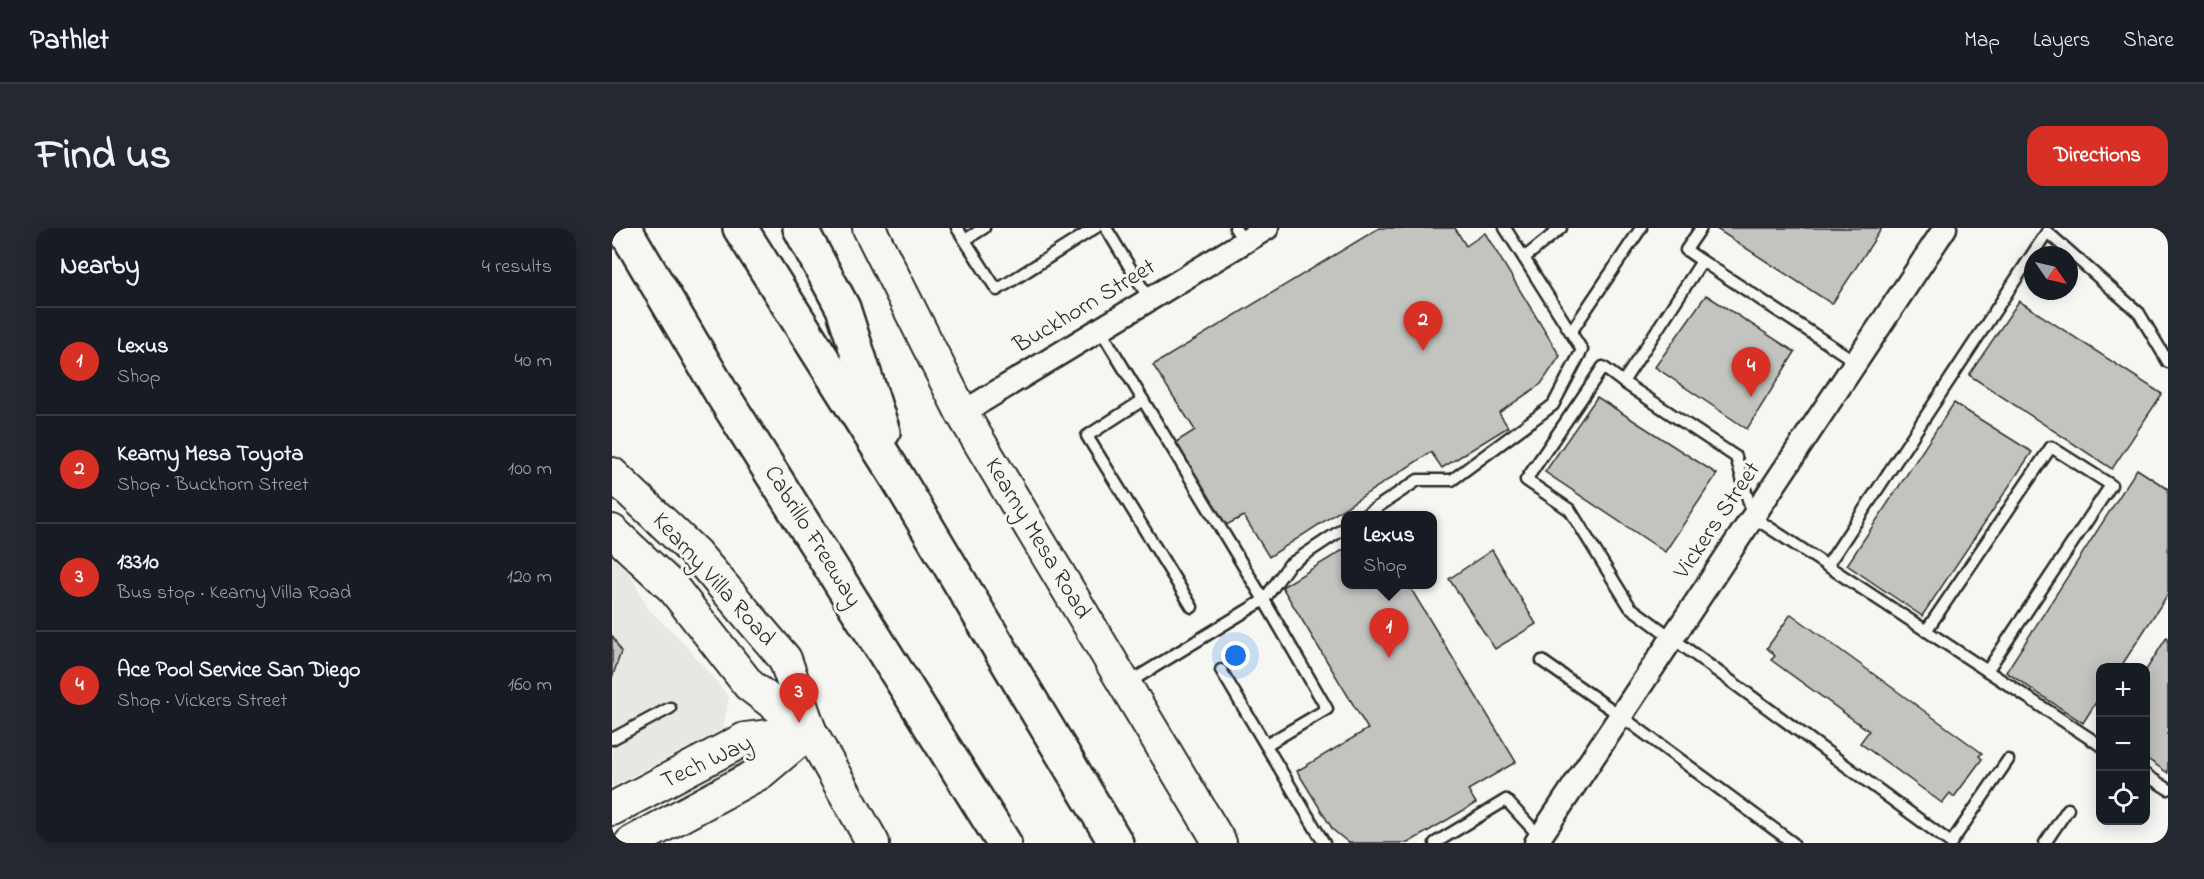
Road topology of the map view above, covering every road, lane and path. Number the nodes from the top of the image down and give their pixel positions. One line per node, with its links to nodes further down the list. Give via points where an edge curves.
1 (624, 228): 58 (highway, Cabrillo Freeway, via 722,394)
2 (740, 228): 30 (highway)
3 (800, 228): 30 (highway, via 843,308)
4 (868, 228): 28 (street, Kearny Mesa Road)
5 (957, 228): 18 (lane)
6 (984, 228): 18 (lane)
7 (1095, 228): 16 (lane)
8 (1106, 228): 21 (lane)
9 (1267, 228): 17 (street, Buckhorn Street)
10 (1505, 228): 19 (lane)
11 (1561, 228): 19 (lane)
12 (1641, 228): 23 (lane)
13 (1701, 228): 20 (lane, via 1686,250)
14 (1945, 228): 24 (street, Vickers Street)
15 (2044, 230): 25 (lane, via 2139,313); 35 (lane)
16 (1078, 232): 18 (lane, via 997,290)
17 (1240, 235): 21 (street, Buckhorn Street)
18 (965, 240)
19 (1524, 258): 23 (lane)
20 (1702, 261): 24 (lane); 26 (lane)
21 (1149, 299): 22 (street, Buckhorn Street)
22 (1101, 329): 27 (lane); 28 (street, Buckhorn Street)
23 (1571, 332): 31 (lane, via 1582,350 1553,405 1452,480 1418,480)
24 (1856, 362): 32 (street, Vickers Street)
25 (2168, 362)
26 (1623, 382): 32 (lane, via 1736,457); 39 (lane, via 1603,367 1526,480 1570,510 1630,607)
27 (1143, 400): 36 (lane); 37 (lane, via 1087,436)
28 (962, 413): 43 (street, Kearny Mesa Road)
29 (613, 475): 46 (street, Kearny Villa Road, via 695,553 785,659)
30 (897, 477): 59 (highway)
31 (1372, 511)
32 (1753, 518): 35 (lane); 39 (street, Vickers Street)
33 (1341, 530): 36 (lane, via 1289,565)
34 (612, 531): 46 (street, Kearny Villa Road, via 674,589 749,685)
35 (1827, 566): 38 (lane)
36 (1264, 600): 43 (lane); 49 (lane, via 1327,709)
37 (1192, 607)
38 (1926, 631): 42 (lane); 42 (lane, via 2051,447 2111,485)
39 (1672, 639): 45 (street, Vickers Street); 64 (lane)
40 (1542, 661): 45 (lane)
41 (1221, 670): 49 (lane)
42 (1987, 671): 48 (lane)
43 (1125, 685): 60 (street, Kearny Mesa Road)
44 (670, 708): 47 (lane)
45 (1621, 716): 55 (street, Vickers Street); 63 (lane)
46 (810, 731): 53 (street, Tech Way, via 745,739); 56 (street, Tech Way, via 760,773); 57 (street, Kearny Villa Road)
47 (612, 740)
48 (2096, 742)
49 (1266, 745): 61 (lane)
50 (2008, 760): 64 (lane)
51 (2150, 778): 52 (lane)
52 (2168, 789)
53 (612, 809)
54 (2068, 809): 65 (lane)
55 (1538, 840): 62 (lane, via 1506,800)
56 (631, 843)
57 (873, 843)
58 (1004, 843)
59 (1116, 843)
60 (1220, 843)
61 (1324, 843)
62 (1435, 843)
63 (1793, 843)
64 (1951, 843)
65 (2045, 843)

